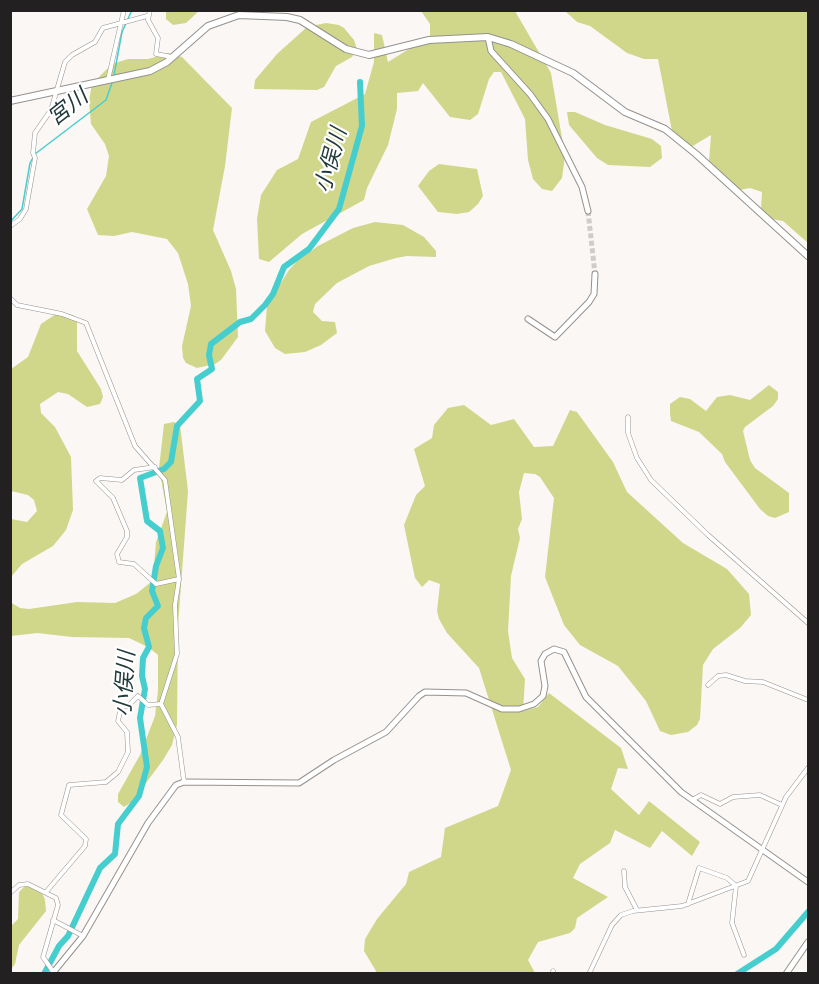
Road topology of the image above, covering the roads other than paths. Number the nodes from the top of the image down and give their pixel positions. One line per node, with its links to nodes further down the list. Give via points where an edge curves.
1 (124, 10): 4 (street)
2 (150, 10): 3 (street)
3 (147, 16): 4 (street); 6 (street, via 158,38 157,55)
4 (123, 25): 7 (street); 8 (street, via 103,28 95,42 72,55 65,62)
5 (488, 37): 6 (main road, via 429,40 369,55 346,49 300,20 239,15 208,26); 10 (street, via 491,51 548,119 582,187); 12 (main road, via 573,73 625,112 665,129)
6 (172, 57): 7 (main road, via 155,69)
7 (111, 81): 8 (main road)
8 (56, 92): 9 (main road); 11 (street, via 48,116 35,133 26,209)
9 (10, 101)
10 (588, 211)
11 (10, 226)
12 (808, 256)
13 (595, 274): 15 (street, via 590,302 555,337)
14 (10, 298): 17 (street, via 17,304 86,323 130,436)
15 (528, 319)
16 (628, 417): 19 (street, via 628,433 637,458 651,480)
17 (155, 467): 18 (street, via 165,480); 18 (street, via 134,470 122,480 96,481 113,498 127,531 117,553 118,562 134,564 156,584)
18 (180, 579): 22 (street, via 175,614 177,654)
19 (808, 623)
20 (708, 685): 21 (street, via 718,676 726,675 763,682)
21 (808, 700)
22 (162, 704): 24 (street, via 178,737); 31 (street, via 148,705 138,696 121,707 118,721 127,732 128,752 118,772 106,782 69,785 61,815 86,842)
23 (808, 768): 26 (street)
24 (184, 782): 25 (street, via 299,783 386,732 425,692 466,693 502,709 519,709 541,699 545,686 542,657 559,649 586,697); 36 (street, via 172,788 158,807)
25 (691, 800): 26 (street, via 701,795 720,804 733,797 760,795); 27 (street)
26 (782, 805): 27 (street)
27 (762, 850): 29 (street); 30 (street, via 748,881)
28 (624, 871): 34 (street, via 626,887)
29 (808, 882)
30 (736, 886): 33 (street); 33 (street, via 727,878 699,868); 38 (street, via 732,923)
31 (46, 892): 32 (street, via 24,884); 35 (street, via 57,902)
32 (10, 893)
33 (688, 904): 34 (street)
34 (637, 910): 40 (street, via 616,918)
35 (53, 920): 36 (street); 39 (street, via 43,957)
36 (83, 936): 39 (street)
37 (808, 942): 41 (street)
38 (744, 955)
39 (53, 973)
40 (589, 974)
41 (786, 974)

